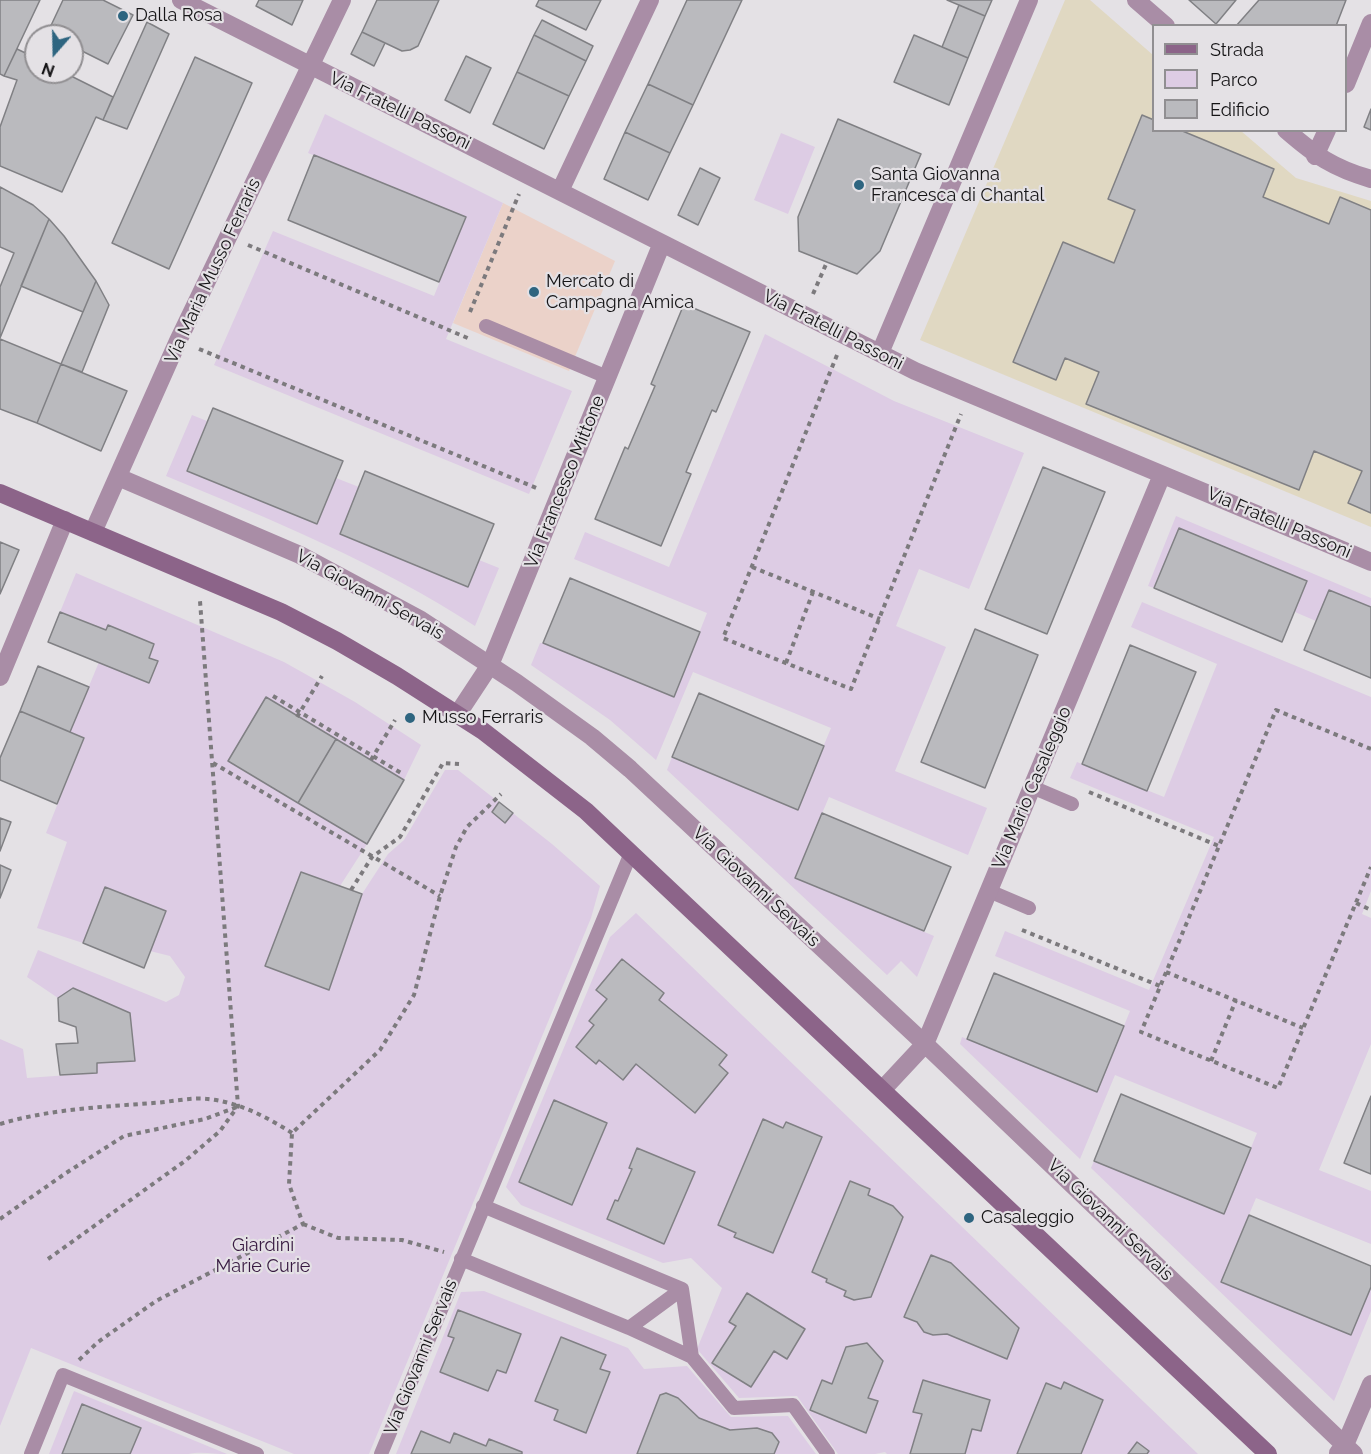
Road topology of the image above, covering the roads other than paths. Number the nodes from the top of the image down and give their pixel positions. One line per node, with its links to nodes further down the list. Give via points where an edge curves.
1 (181, 0): 8 (street, Via Fratelli Passoni)
2 (342, 0): 8 (street, Via Maria Musso Ferraris)
3 (650, 0): 14 (street)
4 (1029, 0): 17 (street)
5 (1136, 0): 7 (street)
6 (1371, 23): 9 (street)
7 (1164, 24)
8 (310, 66): 14 (street, Via Fratelli Passoni); 20 (street, Via Maria Musso Ferraris, via 178,340)
9 (1347, 82)
10 (1288, 132): 12 (street)
11 (1326, 132): 12 (street)
12 (1316, 156): 13 (street, via 1346,172)
13 (1371, 179)
14 (560, 191): 15 (street, Via Fratelli Passoni)
15 (662, 243): 17 (street, Via Fratelli Passoni); 18 (street, Via Francesco Mittone)
16 (486, 326): 18 (lane)
17 (880, 353): 19 (street, Via Fratelli Passoni, via 915,372)
18 (607, 377): 25 (street, Via Francesco Mittone)
19 (1162, 474): 24 (street, Via Fratelli Passoni); 28 (street, Via Mario Casaleggio)
20 (118, 477): 23 (street); 25 (street, Via Giovanni Servais, via 300,555 421,620)
21 (0, 493): 22 (street)
22 (65, 520): 23 (street); 26 (street)
23 (93, 532): 27 (street, via 281,612 397,676)
24 (1371, 561)
25 (490, 665): 27 (street, Via Francesco Mittone); 33 (street, Via Giovanni Servais, via 592,737 630,769)
26 (0, 677)
27 (457, 715): 30 (street, via 586,811)
28 (1032, 788): 29 (lane); 31 (street, Via Mario Casaleggio)
29 (1072, 804)
30 (631, 853): 34 (street); 35 (lane, Via Giovanni Servais)
31 (988, 891): 32 (lane); 33 (street, Via Mario Casaleggio)
32 (1029, 908)
33 (925, 1044): 34 (street, Via Mario Casaleggio); 41 (street, Via Giovanni Servais)
34 (883, 1089): 46 (street)
35 (483, 1206): 36 (lane, Via Giovanni Servais); 37 (lane)
36 (461, 1259): 38 (lane, Via Giovanni Servais); 44 (lane, Via Giovanni Servais)
37 (682, 1289): 38 (lane); 39 (lane)
38 (629, 1328): 39 (lane, Via Giovanni Servais)
39 (692, 1357): 45 (lane, Via Giovanni Servais, via 734,1408 793,1405)
40 (1371, 1384): 41 (street)
41 (1345, 1451)
42 (31, 1454): 43 (lane, via 63,1375)
43 (257, 1454)
44 (381, 1454)
45 (828, 1454)
46 (1268, 1454)

